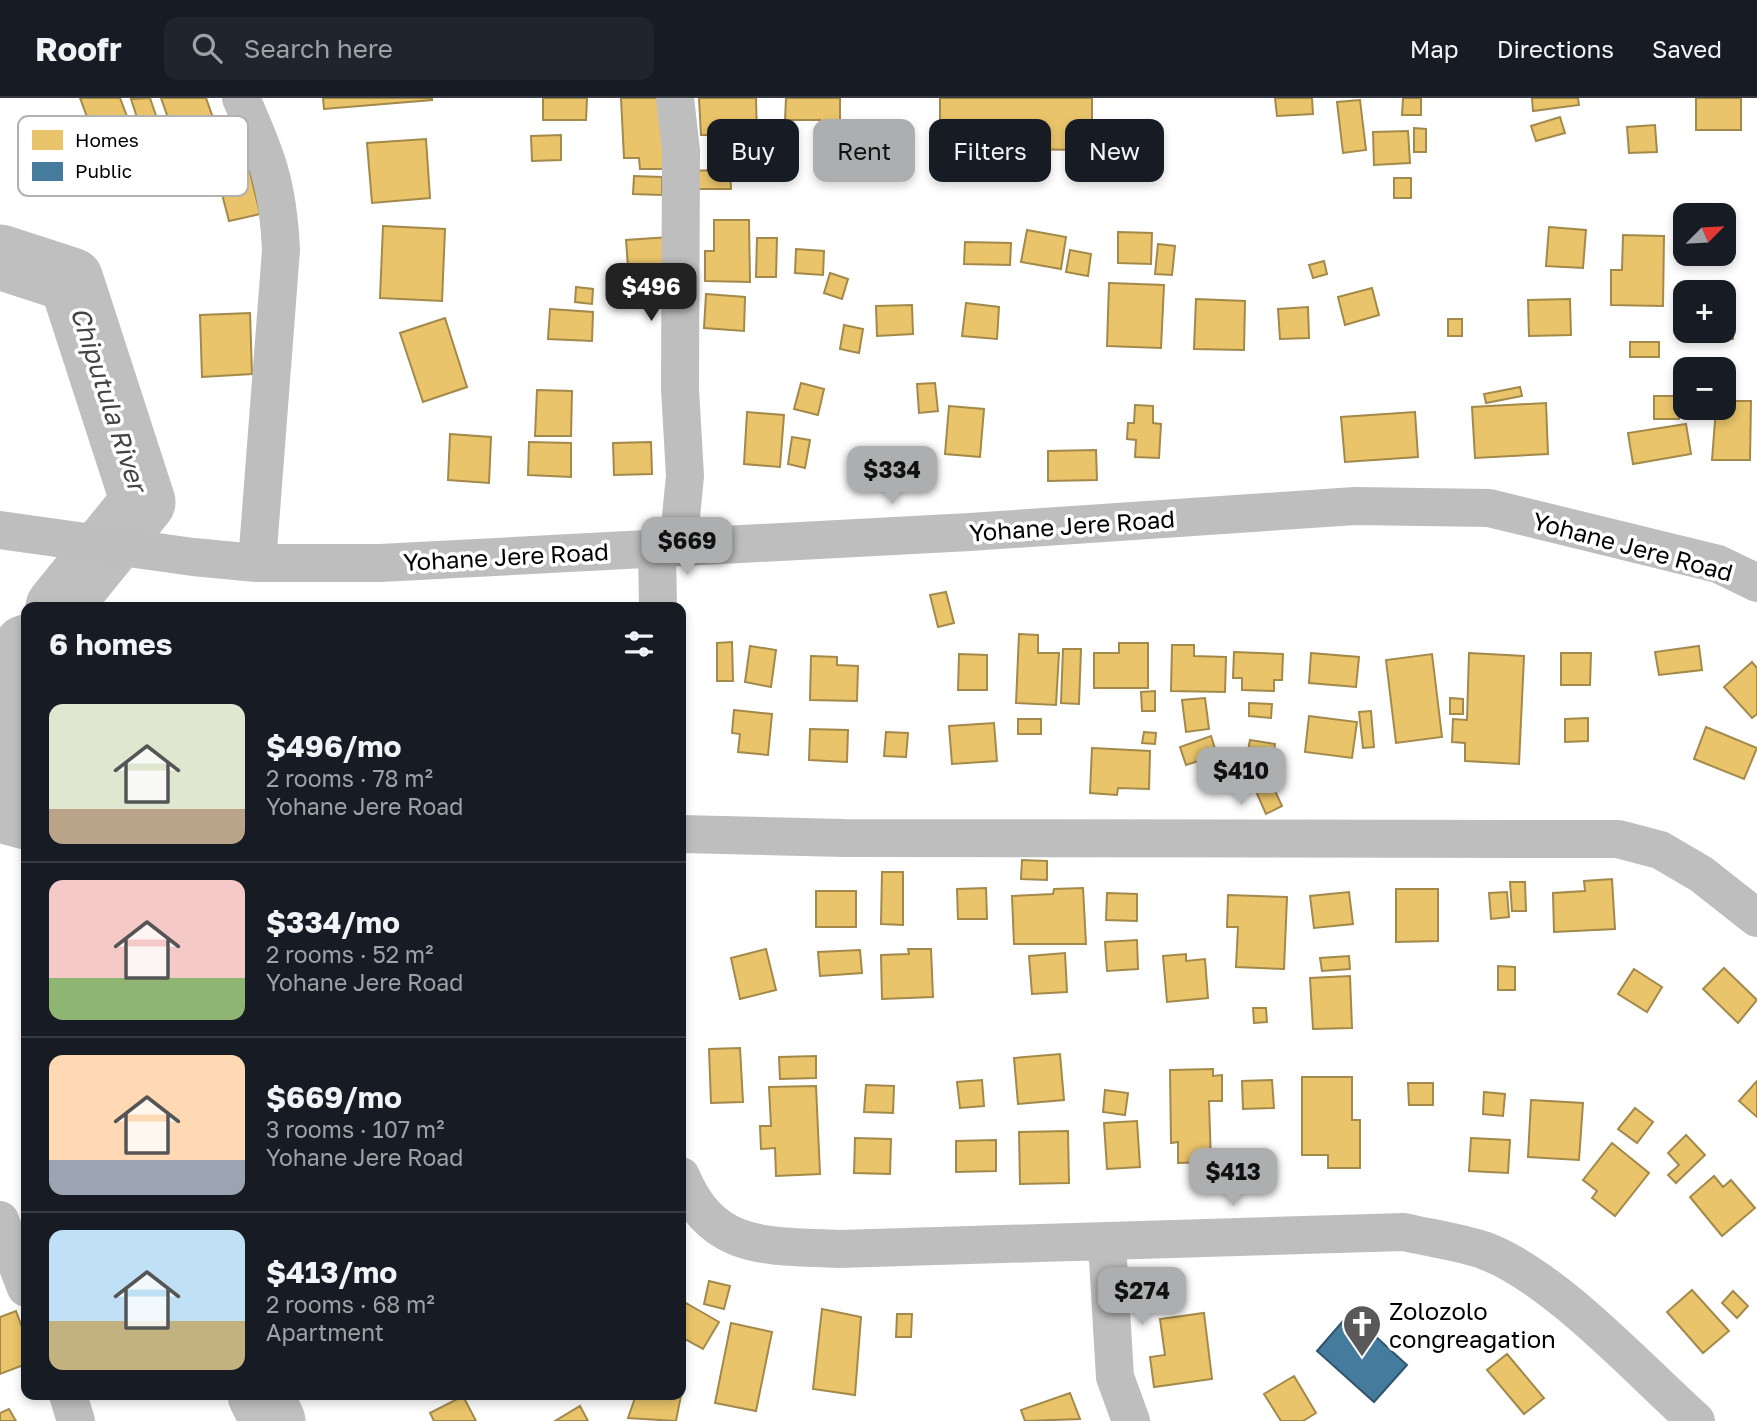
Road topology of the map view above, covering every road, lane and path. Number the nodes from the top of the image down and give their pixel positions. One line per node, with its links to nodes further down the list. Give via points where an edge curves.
1 (241, 98): 5 (street, via 270,165 280,226)
2 (675, 98): 4 (street, via 681,151 680,389 685,475)
3 (0, 530): 5 (street, Yohane Jere Road)
4 (668, 547): 5 (street, Yohane Jere Road, via 380,563); 6 (street, Yohane Jere Road, via 1355,506 1489,508 1718,564); 7 (street)
5 (257, 563)
6 (1757, 583)
7 (659, 602)
8 (686, 834): 9 (street, via 1618,839 1660,850 1701,874)
9 (1757, 918)
10 (686, 1188): 12 (street, via 715,1226 750,1244 839,1249)
11 (0, 1220): 13 (street)
12 (1107, 1243): 16 (street, via 1115,1377); 17 (street, via 1404,1232 1483,1250 1522,1270 1563,1300)
13 (21, 1275)
14 (70, 1400): 15 (street)
15 (76, 1421)
16 (1131, 1421)
17 (1696, 1421)

